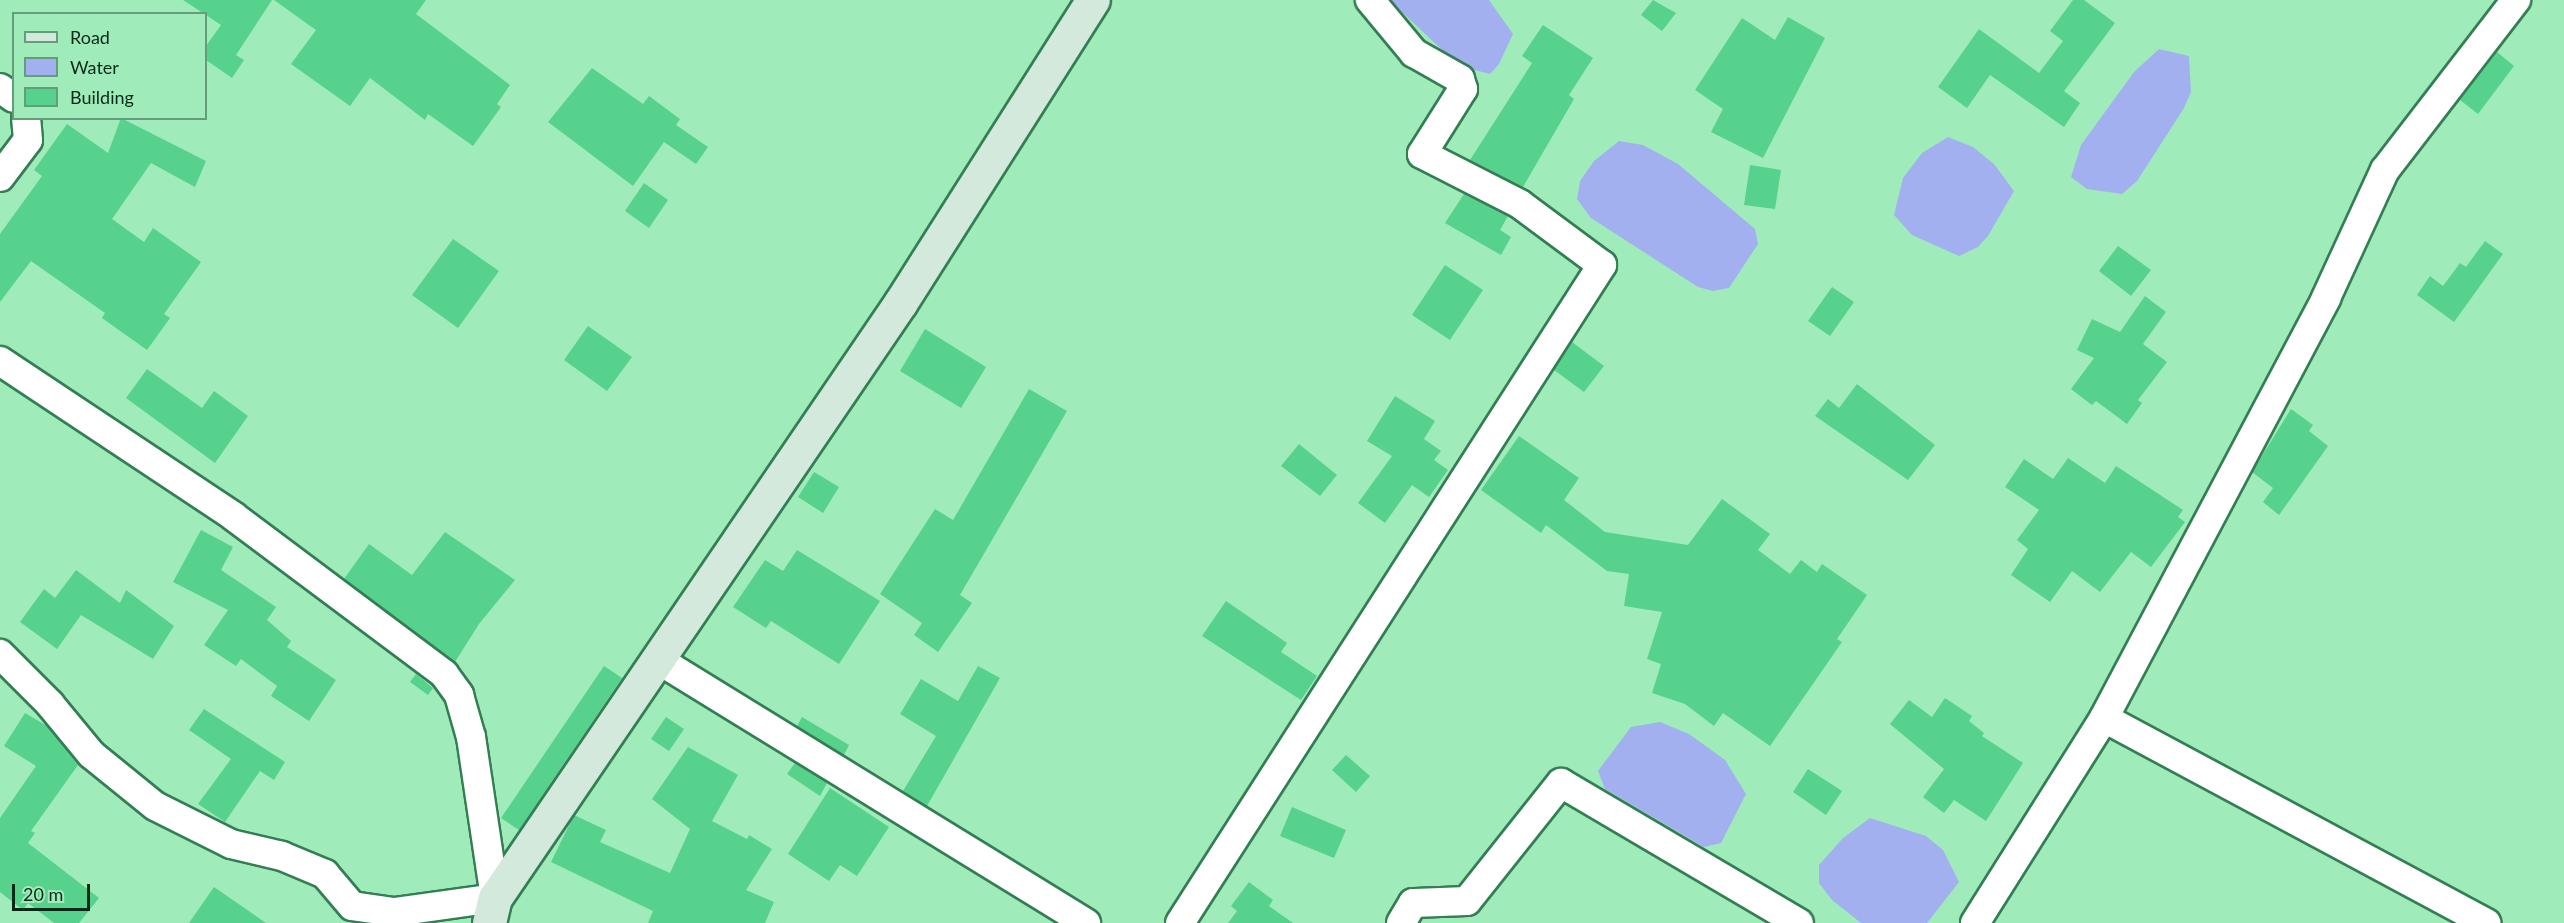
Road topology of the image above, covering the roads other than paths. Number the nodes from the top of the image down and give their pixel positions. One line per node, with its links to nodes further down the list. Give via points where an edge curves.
1 (1093, 0): 8 (street, via 901,302)
2 (1370, 0): 12 (street, via 1414,53 1460,79 1463,89 1422,154 1520,204 1602,265)
3 (2516, 0): 9 (street, via 2385,170 2326,298)
4 (26, 120): 5 (street, via 28,140)
5 (0, 177)
6 (0, 361): 10 (street, via 233,516 444,674 459,695 471,737)
7 (0, 654): 10 (street, via 50,704 91,754 155,806 231,844 282,856 325,874 352,906 394,912)
8 (657, 659): 10 (street); 11 (street)
9 (2104, 718): 15 (street); 16 (street)
10 (492, 910)
11 (1086, 923)
12 (1180, 923)
13 (1401, 923): 14 (street, via 1413,903 1467,901 1560,783)
14 (1799, 923)
15 (1976, 923)
16 (2487, 923)

